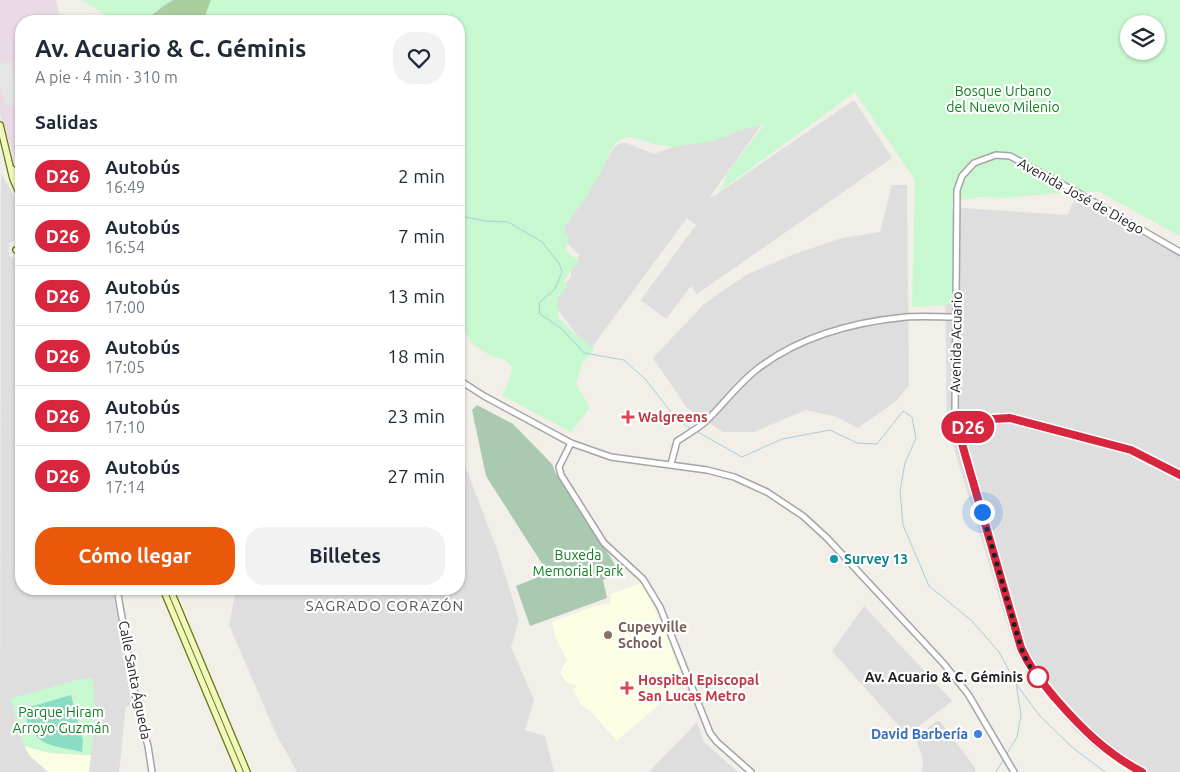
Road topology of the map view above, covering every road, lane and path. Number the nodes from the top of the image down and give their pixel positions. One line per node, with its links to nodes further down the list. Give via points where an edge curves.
1 (0, 125): 2 (main road)
2 (11, 168): 3 (main road); 4 (main road)
3 (15, 173)
4 (15, 184)
5 (957, 241): 6 (street, Avenida José de Diego, via 957,190 962,176 974,163 996,155 1010,156); 7 (street, Avenida Acuario)
6 (1180, 252)
7 (956, 317): 9 (street, Avenida Acuario, via 955,414); 11 (street, via 881,320 806,341 757,369 736,387 705,422 677,441)
8 (465, 384): 10 (street)
9 (958, 430): 12 (street, via 993,419 1010,418 1131,450); 21 (street, Avenida Acuario, via 1028,664 1077,724 1099,744)
10 (571, 443): 11 (street, via 611,457); 19 (street, via 559,467 561,475 604,543 643,580 660,607 710,732)
11 (671, 464): 20 (street, via 734,477 767,492 803,516 944,664 968,694)
12 (1180, 475)
13 (118, 595): 16 (street, Calle Santa Águeda)
14 (166, 595): 17 (main road)
15 (173, 595): 18 (main road)
16 (152, 772)
17 (240, 772)
18 (247, 772)
19 (751, 772)
20 (1014, 772)
21 (1142, 772)

